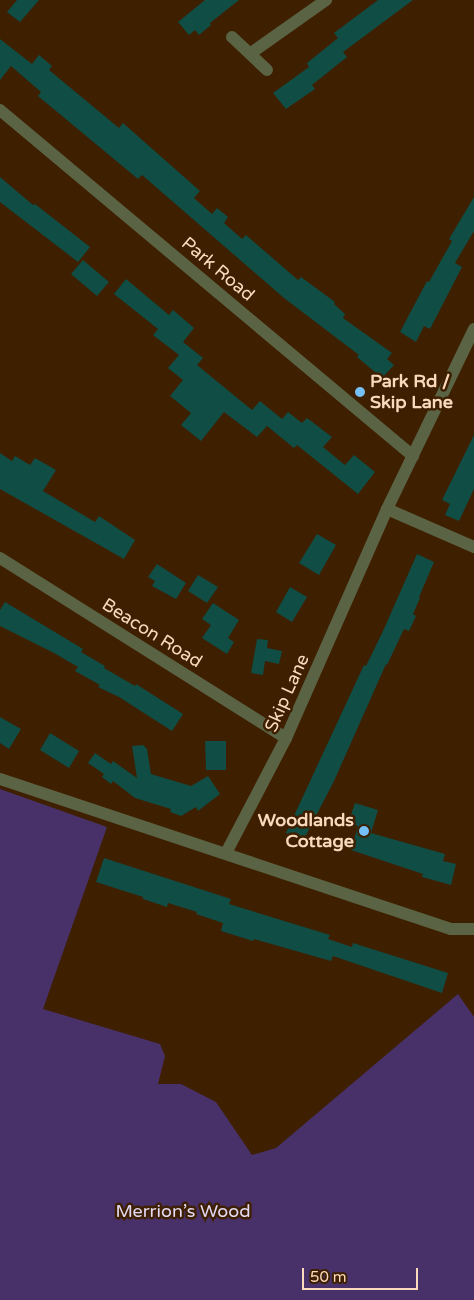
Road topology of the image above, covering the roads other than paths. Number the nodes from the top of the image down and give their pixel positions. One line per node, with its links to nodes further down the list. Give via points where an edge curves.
1 (326, 0): 3 (street)
2 (232, 37): 3 (street)
3 (251, 53): 4 (street)
4 (267, 70)
5 (0, 110): 7 (street, Park Road)
6 (474, 329): 7 (street, Skip Lane)
7 (413, 456): 8 (street, Skip Lane)
8 (387, 509): 9 (street); 11 (street, Skip Lane)
9 (474, 547)
10 (0, 558): 11 (street, Beacon Road)
11 (286, 738): 13 (street, Skip Lane)
12 (0, 779): 13 (street)
13 (226, 853): 14 (street, via 451,929)
14 (474, 929)

